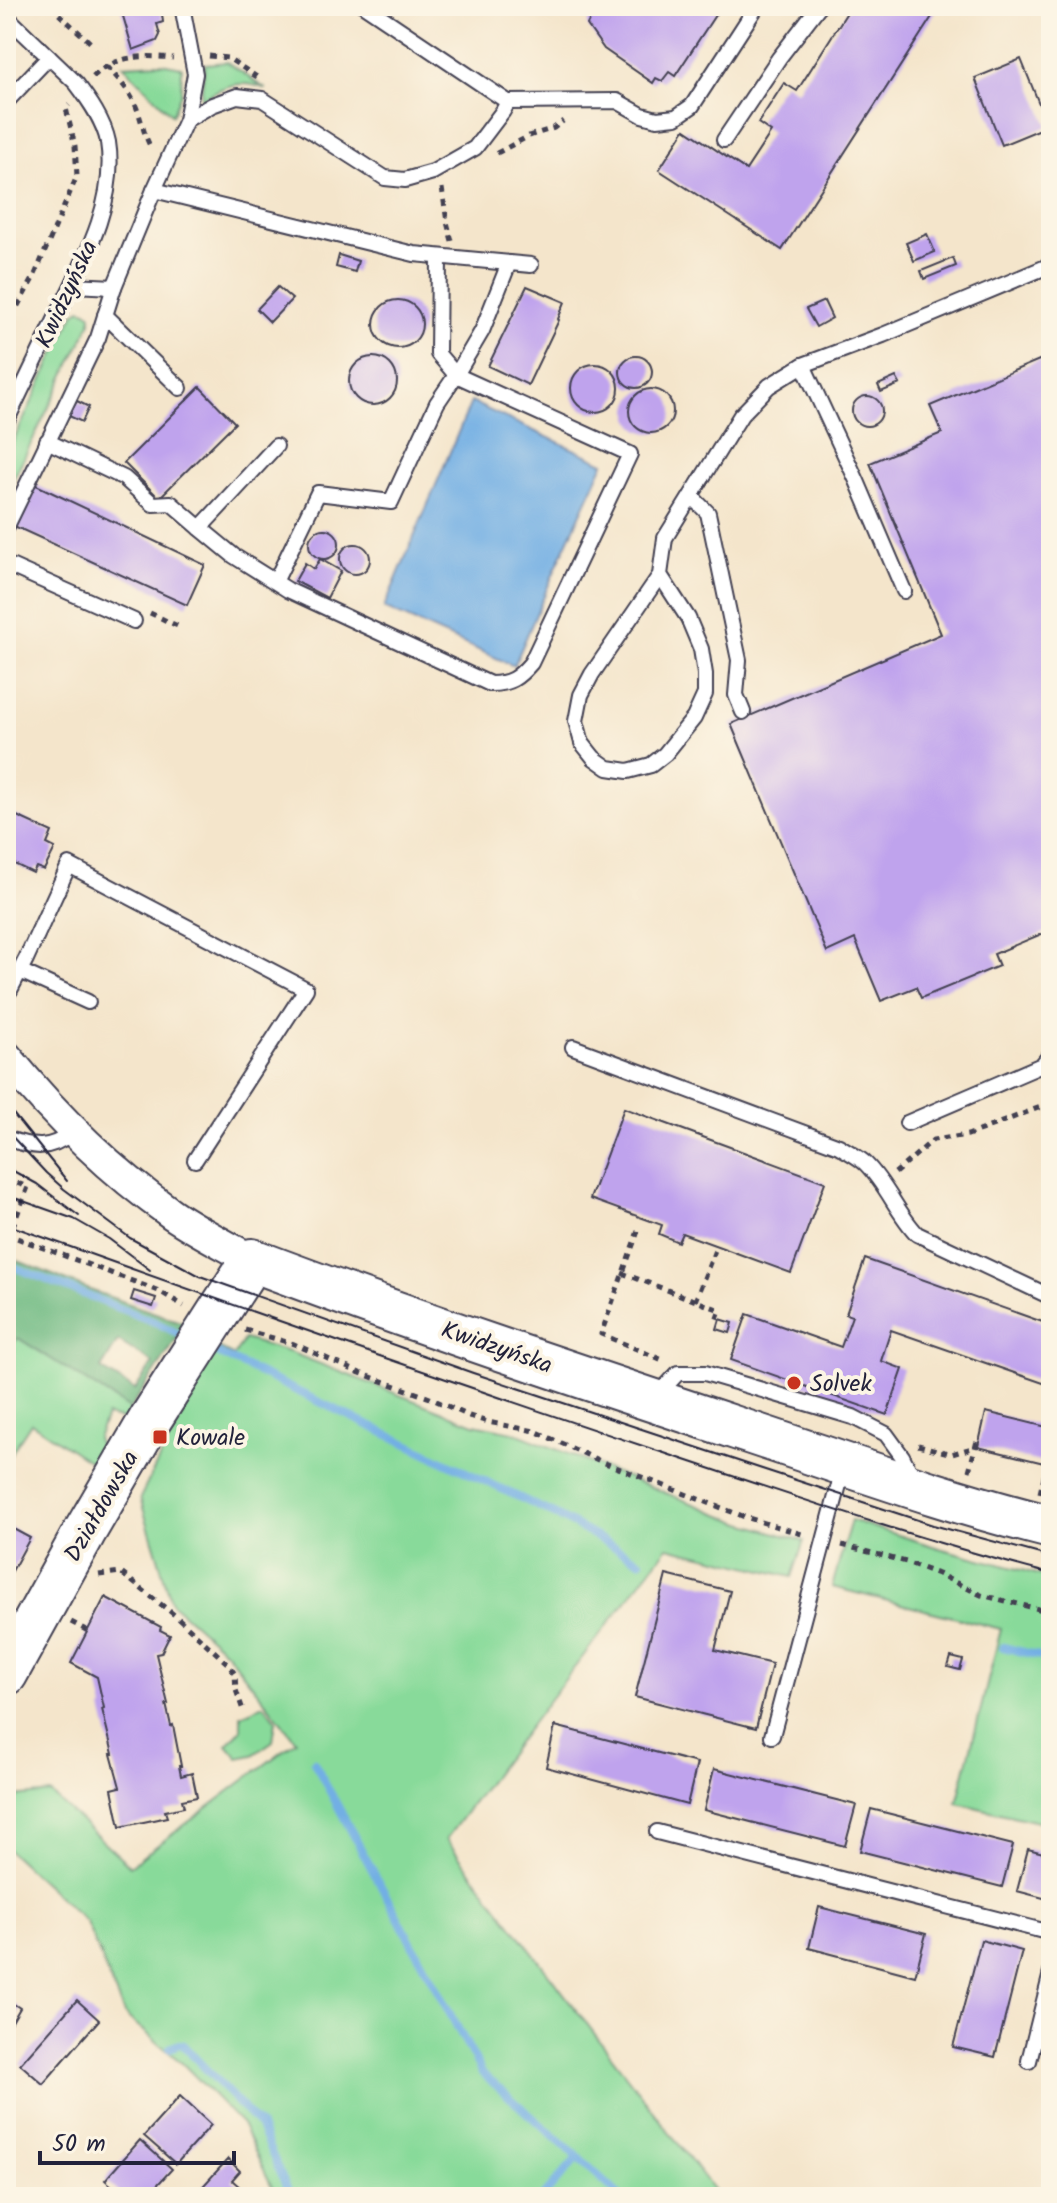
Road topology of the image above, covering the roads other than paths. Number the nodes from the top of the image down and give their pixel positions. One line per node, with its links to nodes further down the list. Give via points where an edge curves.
1 (182, 6): 9 (lane, via 195,74)
2 (365, 6): 8 (lane)
3 (757, 6): 8 (lane, via 692,106 676,117 642,115 617,101)
4 (819, 6): 10 (lane)
5 (6, 16): 6 (lane, Kwidzyńska)
6 (49, 57): 7 (lane); 16 (lane, Kwidzyńska, via 92,106 108,144 104,208)
7 (6, 102)
8 (508, 102): 9 (lane, via 475,148 433,172 405,180 385,178 262,99 237,96)
9 (186, 120): 11 (lane)
10 (724, 140)
11 (154, 190): 12 (lane); 17 (lane)
12 (439, 257): 14 (lane); 20 (lane, via 438,354)
13 (1051, 261): 19 (lane)
14 (509, 263): 15 (lane); 20 (lane, via 482,331)
15 (531, 265)
16 (73, 285): 17 (lane); 22 (lane, Kwidzyńska)
17 (114, 287): 18 (lane)
18 (105, 315): 21 (lane); 23 (lane)
19 (803, 365): 25 (lane, via 769,386 741,415); 31 (lane)
20 (456, 375): 30 (lane, via 437,403 391,502 318,493); 30 (lane, via 630,454 523,673 506,684 490,684)
21 (180, 388)
22 (6, 422)
23 (47, 441): 26 (lane); 27 (lane, via 124,478 153,504 171,503)
24 (276, 446): 27 (lane)
25 (692, 497): 29 (lane, via 665,538); 33 (lane, via 708,513 739,660 736,695)
26 (6, 528)
27 (200, 528): 30 (lane)
28 (6, 564): 32 (lane)
29 (660, 575): 29 (lane, via 581,695 576,721 582,743 608,768 628,771 658,760 694,718 705,694 701,649)
30 (275, 582)
31 (904, 591)
32 (134, 621)
33 (743, 712)
34 (20, 971): 35 (lane); 36 (lane); 43 (lane, via 69,865 306,989)
35 (6, 993)
36 (88, 1002)
37 (573, 1047): 45 (lane, via 839,1146 865,1163 917,1234)
38 (1051, 1054): 40 (lane, via 1042,1065)
39 (6, 1056): 41 (street, Kwidzyńska)
40 (907, 1123)
41 (73, 1132): 42 (lane, via 41,1148); 44 (street, Kwidzyńska, via 174,1215)
42 (6, 1138)
43 (195, 1160)
44 (252, 1260): 46 (street, Kwidzyńska, via 473,1340); 50 (street, Działdowska, via 151,1418)
45 (1051, 1297)
46 (667, 1387): 47 (street, Kwidzyńska); 48 (lane, via 705,1373 853,1417 886,1434 908,1468)
47 (844, 1466): 48 (street, Kwidzyńska); 51 (lane)
48 (906, 1486): 49 (street, Kwidzyńska, via 998,1514)
49 (1044, 1516)
50 (6, 1674)
51 (772, 1736)
52 (657, 1832): 53 (lane)
53 (1051, 1933)
54 (1051, 1973): 55 (lane)
55 (1029, 2061)

